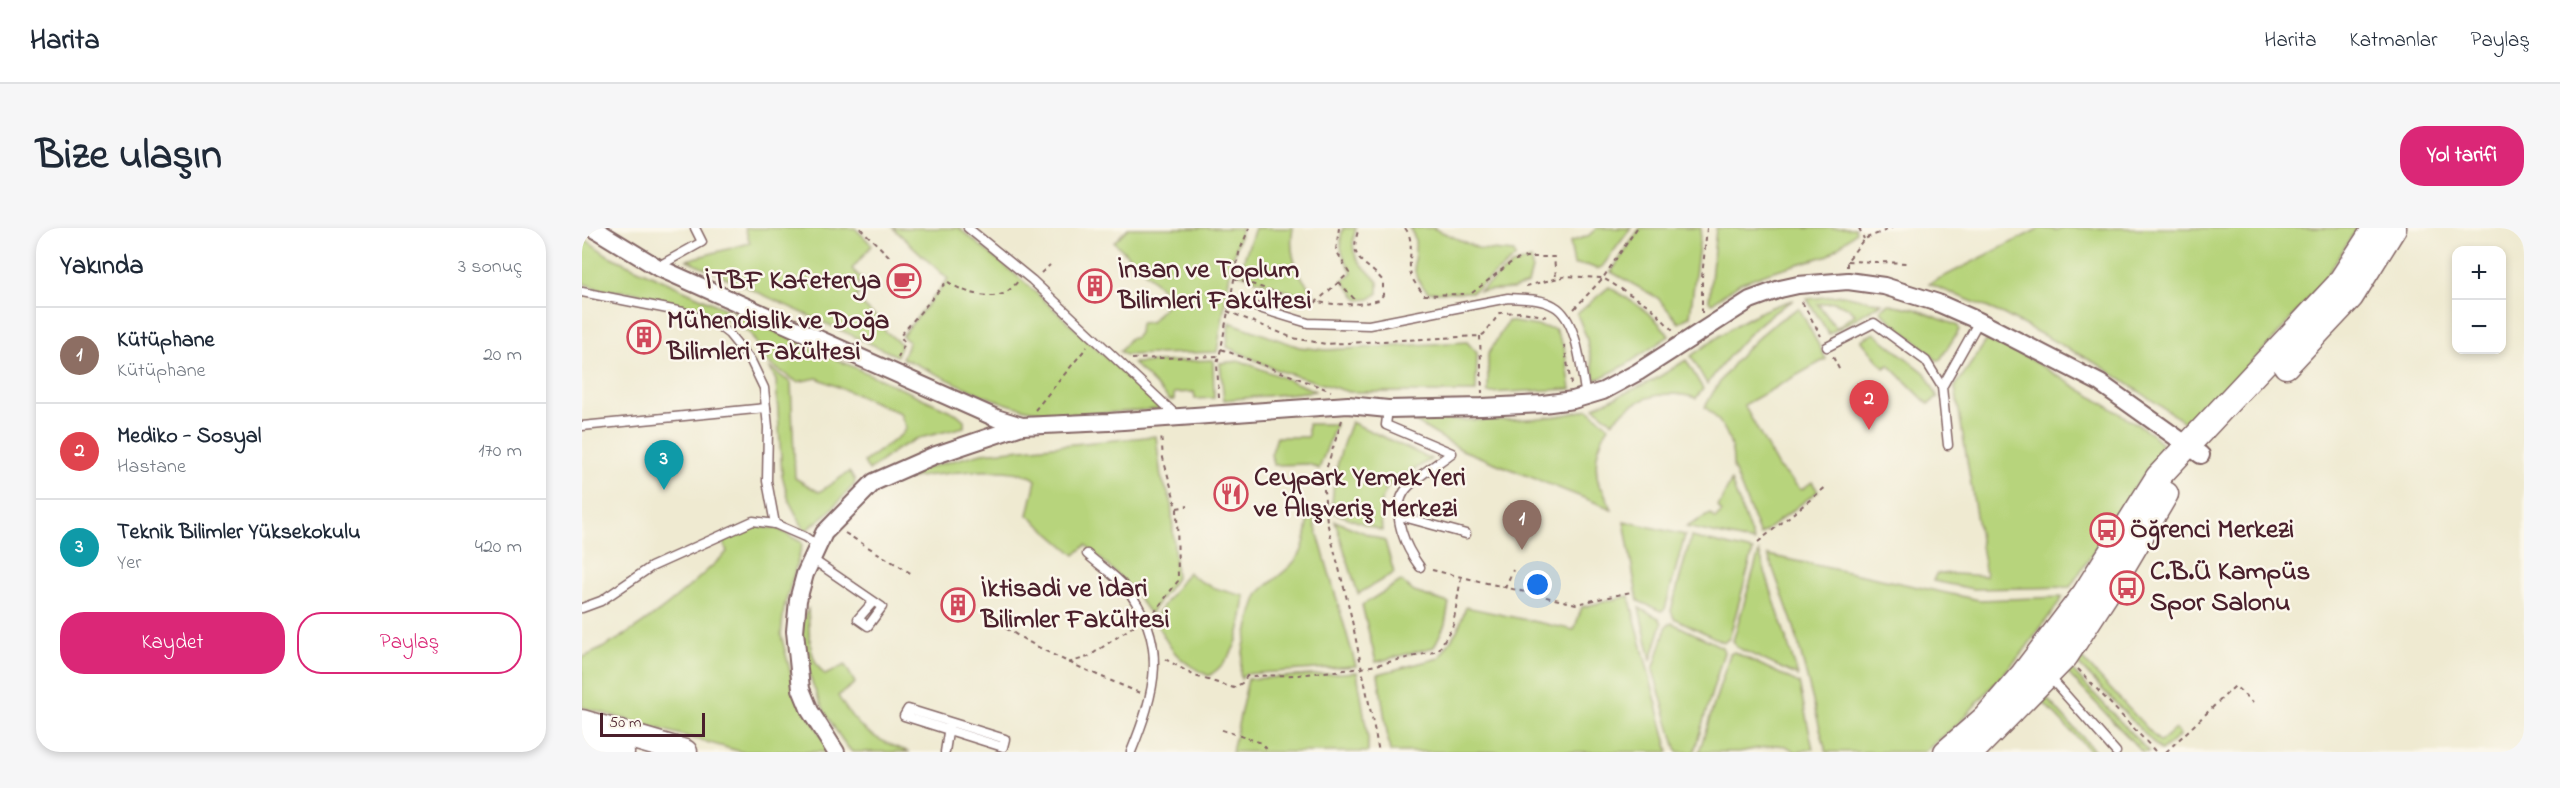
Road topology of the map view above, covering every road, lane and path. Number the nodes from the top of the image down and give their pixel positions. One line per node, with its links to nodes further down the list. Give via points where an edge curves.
1 (593, 228): 19 (street)
2 (695, 228): 19 (lane, via 702,242)
3 (860, 228): 16 (path)
4 (968, 228): 20 (lane)
5 (1249, 228): 21 (path)
6 (1339, 228): 25 (path, via 1336,250 1349,273)
7 (1359, 228): 32 (path, via 1355,242 1360,261 1378,275 1384,286 1380,300)
8 (1405, 228): 28 (path, via 1412,242 1412,277 1424,295)
9 (1637, 228): 23 (path)
10 (1707, 228): 36 (path)
11 (1860, 228): 15 (path)
12 (1892, 228): 15 (path)
13 (2375, 228): 59 (street, via 2338,285)
14 (2394, 228): 59 (street, via 2351,297)
15 (1864, 239): 17 (path)
16 (892, 260)
17 (1847, 261): 18 (path); 24 (path)
18 (1908, 263)
19 (657, 267): 46 (street)
20 (1024, 274): 39 (lane); 46 (path, via 1012,288 995,295 963,291 947,281 900,336 905,343)
21 (1234, 278): 31 (path); 43 (path)
22 (1557, 278): 23 (path); 26 (path); 28 (path, via 1554,257 1526,257 1513,261)
23 (1603, 278): 34 (path); 41 (path, via 1651,307)
24 (1848, 281): 35 (street, via 1884,286); 36 (street, via 1780,289 1750,300)
25 (1339, 282): 31 (path); 32 (path)
26 (1520, 288)
27 (582, 292): 51 (lane, via 652,304 716,324 751,361 764,388)
28 (1472, 293): 29 (path)
29 (1481, 293)
30 (1802, 302): 37 (path)
31 (1315, 303): 32 (path)
32 (1357, 303)
33 (1246, 304): 34 (lane, via 1308,323 1369,325 1508,298 1553,305)
34 (1567, 316): 48 (lane)
35 (1979, 321): 47 (lane); 59 (street, via 2100,383)
36 (1701, 330): 41 (street)
37 (1820, 334)
38 (1480, 336): 50 (path)
39 (1095, 338): 45 (lane); 57 (path)
40 (1563, 342): 48 (path)
41 (1684, 345): 48 (street, via 1632,376)
42 (1827, 346): 47 (lane, via 1874,323 1926,361)
43 (1221, 349): 44 (path); 49 (path, via 1338,393)
44 (1219, 356): 45 (path); 53 (path, via 1216,364)
45 (1118, 359): 54 (lane)
46 (891, 371): 57 (street)
47 (1942, 387): 58 (lane)
48 (1580, 399): 50 (street)
49 (1348, 405): 52 (street); 53 (street); 83 (path, via 1323,479 1328,522)
50 (1482, 407): 52 (street)
51 (766, 408): 56 (lane); 64 (lane, via 767,481)
52 (1388, 409): 63 (lane, via 1386,425 1452,453 1405,489 1399,502)
53 (1221, 414): 54 (street)
54 (1178, 417): 55 (street)
55 (1159, 419): 57 (street); 62 (path, via 1163,458)
56 (582, 426)
57 (1022, 426): 65 (street, via 933,456 874,482)
58 (1948, 445)
59 (2195, 450): 81 (street); 98 (street, via 2158,477 2085,593 2023,674 1985,718)
60 (1827, 486): 67 (path)
61 (1188, 506): 62 (path)
62 (1177, 508): 79 (path, via 1178,581)
63 (1400, 516): 66 (lane); 70 (lane, via 1409,551)
64 (775, 524): 68 (lane, via 805,537); 77 (lane, via 753,521 731,530 651,567 601,601)
65 (832, 525): 68 (street); 72 (path)
66 (1466, 534)
67 (1758, 542)
68 (815, 553): 76 (lane); 93 (street, via 798,600 797,663 810,711)
69 (1087, 554): 79 (lane, via 1125,587)
70 (1420, 567): 73 (path)
71 (1513, 570): 74 (path)
72 (912, 574)
73 (1461, 578): 74 (path); 83 (path, via 1453,625 1438,651)
74 (1505, 588): 75 (path, via 1576,604)
75 (1631, 592)
76 (873, 602)
77 (582, 608)
78 (991, 618): 82 (path, via 1020,639)
79 (1145, 620): 80 (lane); 82 (path, via 1088,657)
80 (1154, 650): 83 (path, via 1195,676 1234,688 1247,676); 85 (lane)
81 (2066, 656): 84 (street); 101 (path)
82 (1068, 663): 85 (path)
83 (1362, 669): 97 (path)
84 (2048, 675): 99 (street); 100 (lane)
85 (1151, 698): 95 (lane)
86 (2253, 703): 102 (path, via 2235,686)
87 (582, 722): 92 (street)
88 (949, 727): 88 (lane, via 1003,747 1005,739); 94 (lane)
89 (1222, 730): 96 (path, via 1262,743)
90 (582, 741): 91 (street)
91 (622, 752)
92 (685, 752)
93 (836, 752)
94 (945, 752)
95 (1131, 752)
96 (1269, 752)
97 (1379, 752)
98 (1946, 752)
99 (1972, 752)
100 (2116, 752)
101 (2156, 752)
102 (2166, 752)

